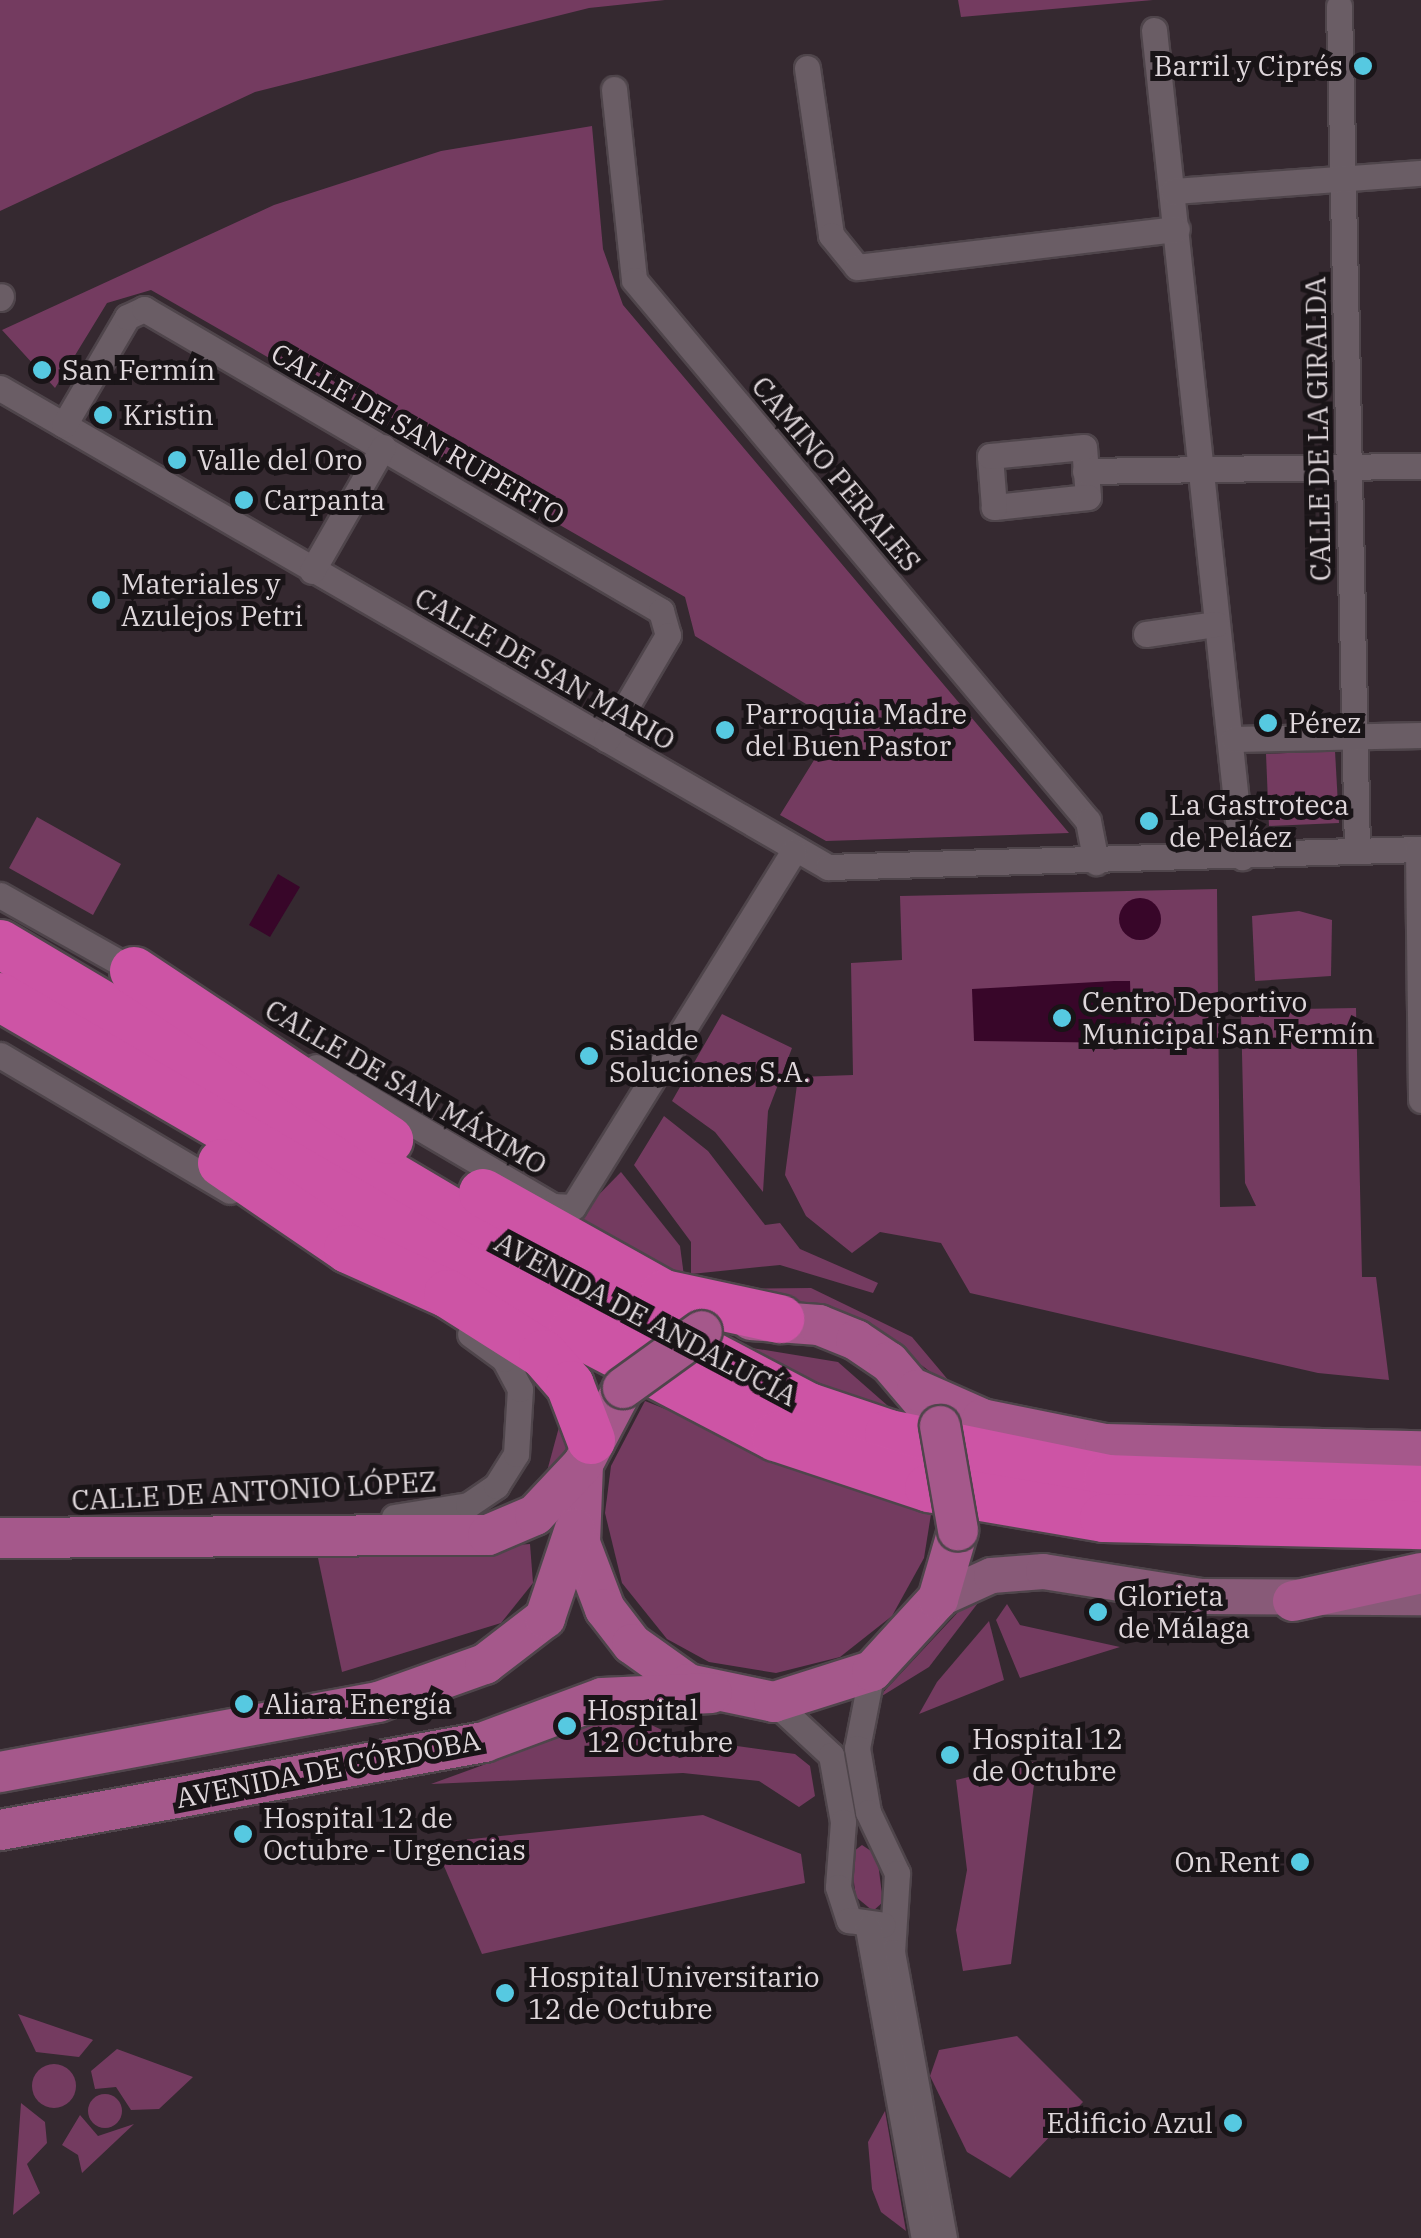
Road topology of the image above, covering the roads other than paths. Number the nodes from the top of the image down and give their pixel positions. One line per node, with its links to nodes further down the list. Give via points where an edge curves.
1 (1338, 6): 6 (street, CALLE DE LA GIRALDA)
2 (1154, 30): 7 (street)
3 (807, 68): 8 (street, via 831,235 857,267)
4 (614, 89): 27 (street, CAMINO PERALES, via 634,280 1088,820)
5 (1421, 173): 6 (street)
6 (1342, 180): 7 (street); 13 (street, CALLE DE LA GIRALDA)
7 (1173, 191): 8 (street)
8 (1177, 229): 14 (street)
9 (3, 384): 10 (street, CALLE DE SAN MARIO)
10 (64, 425): 11 (street, CALLE DE SAN RUPERTO, via 127,317 144,308); 16 (street, CALLE DE SAN MARIO)
11 (383, 447): 16 (street); 21 (street, CALLE DE SAN RUPERTO, via 660,611 668,636)
12 (1421, 466): 13 (street)
13 (1351, 468): 14 (street); 20 (street, CALLE DE LA GIRALDA)
14 (1200, 469): 15 (street); 17 (street)
15 (1086, 472)
16 (312, 570): 21 (street, CALLE DE SAN MARIO)
17 (1216, 624): 18 (street); 22 (street)
18 (1146, 634)
19 (1421, 735): 20 (street)
20 (1353, 737): 22 (street); 25 (street, CALLE DE LA GIRALDA)
21 (607, 739): 24 (street, CALLE DE SAN MARIO)
22 (1234, 739): 26 (street)
23 (1419, 849): 25 (street, CALLE DE SAN MARIO); 30 (street)
24 (794, 850): 27 (street, CALLE DE SAN MARIO, via 828,867); 31 (street, CALLE DE SAN MÁXIMO, via 572,1207 553,1206)
25 (1357, 851): 26 (street, CALLE DE SAN MARIO)
26 (1242, 857): 27 (street, CALLE DE SAN MARIO)
27 (1096, 862)
28 (0, 895): 31 (street, CALLE DE SAN MÁXIMO)
29 (0, 944): 33 (highway, AVENIDA DE ANDALUCÍA)
30 (1420, 956): 36 (street)
31 (134, 971): 37 (highway)
32 (0, 997): 35 (highway, AVENIDA DE ANDALUCÍA)
33 (139, 1027): 37 (highway, via 207,1040); 43 (highway, AVENIDA DE ANDALUCÍA, via 563,1278 809,1407 889,1434 1108,1479)
34 (0, 1055): 38 (street, CALLE DE ANTONIO LÓPEZ, via 282,1222)
35 (101, 1056): 38 (highway, via 159,1124); 45 (highway, AVENIDA DE ANDALUCÍA, via 573,1331 794,1443 930,1488 1104,1518)
36 (1421, 1100)
37 (389, 1140): 39 (highway, via 664,1294)
38 (348, 1250): 42 (highway, via 432,1285 544,1354 570,1386); 46 (street, CALLE DE ANTONIO LÓPEZ, via 492,1349 516,1378 522,1438 496,1486 468,1505 423,1516)
39 (780, 1319): 40 (main road, via 856,1340); 42 (main road, bridge, via 702,1331 622,1388)
40 (917, 1390): 41 (main road, via 982,1420 1105,1444); 49 (main road, bridge, via 940,1426 958,1530)
41 (1412, 1448)
42 (587, 1452): 44 (main road); 46 (main road, via 535,1516 488,1535)
43 (1421, 1490)
44 (578, 1515): 52 (main road, via 605,1609 665,1671); 54 (main road, AVENIDA DE CÓRDOBA, via 545,1618 485,1664 378,1702)
45 (1421, 1525)
46 (0, 1537)
47 (1421, 1573): 50 (main road)
48 (1421, 1597): 50 (street)
49 (938, 1599): 50 (street, via 991,1575 1043,1570); 51 (main road)
50 (1293, 1601)
51 (872, 1671): 53 (main road); 56 (street, via 856,1738)
52 (712, 1693): 53 (main road); 55 (main road, AVENIDA DE CÓRDOBA, via 602,1698 484,1742)
53 (774, 1702): 58 (street, via 831,1755)
54 (0, 1772)
55 (245, 1786): 57 (main road, AVENIDA DE CÓRDOBA); 59 (main road)
56 (875, 1827): 58 (street); 60 (street, via 892,1849)
57 (0, 1830)
58 (843, 1831): 61 (street, via 835,1850 842,1906)
59 (0, 1843)
60 (894, 1918): 61 (street); 63 (street)
61 (868, 1928): 62 (street)
62 (924, 2238)
63 (944, 2238)

